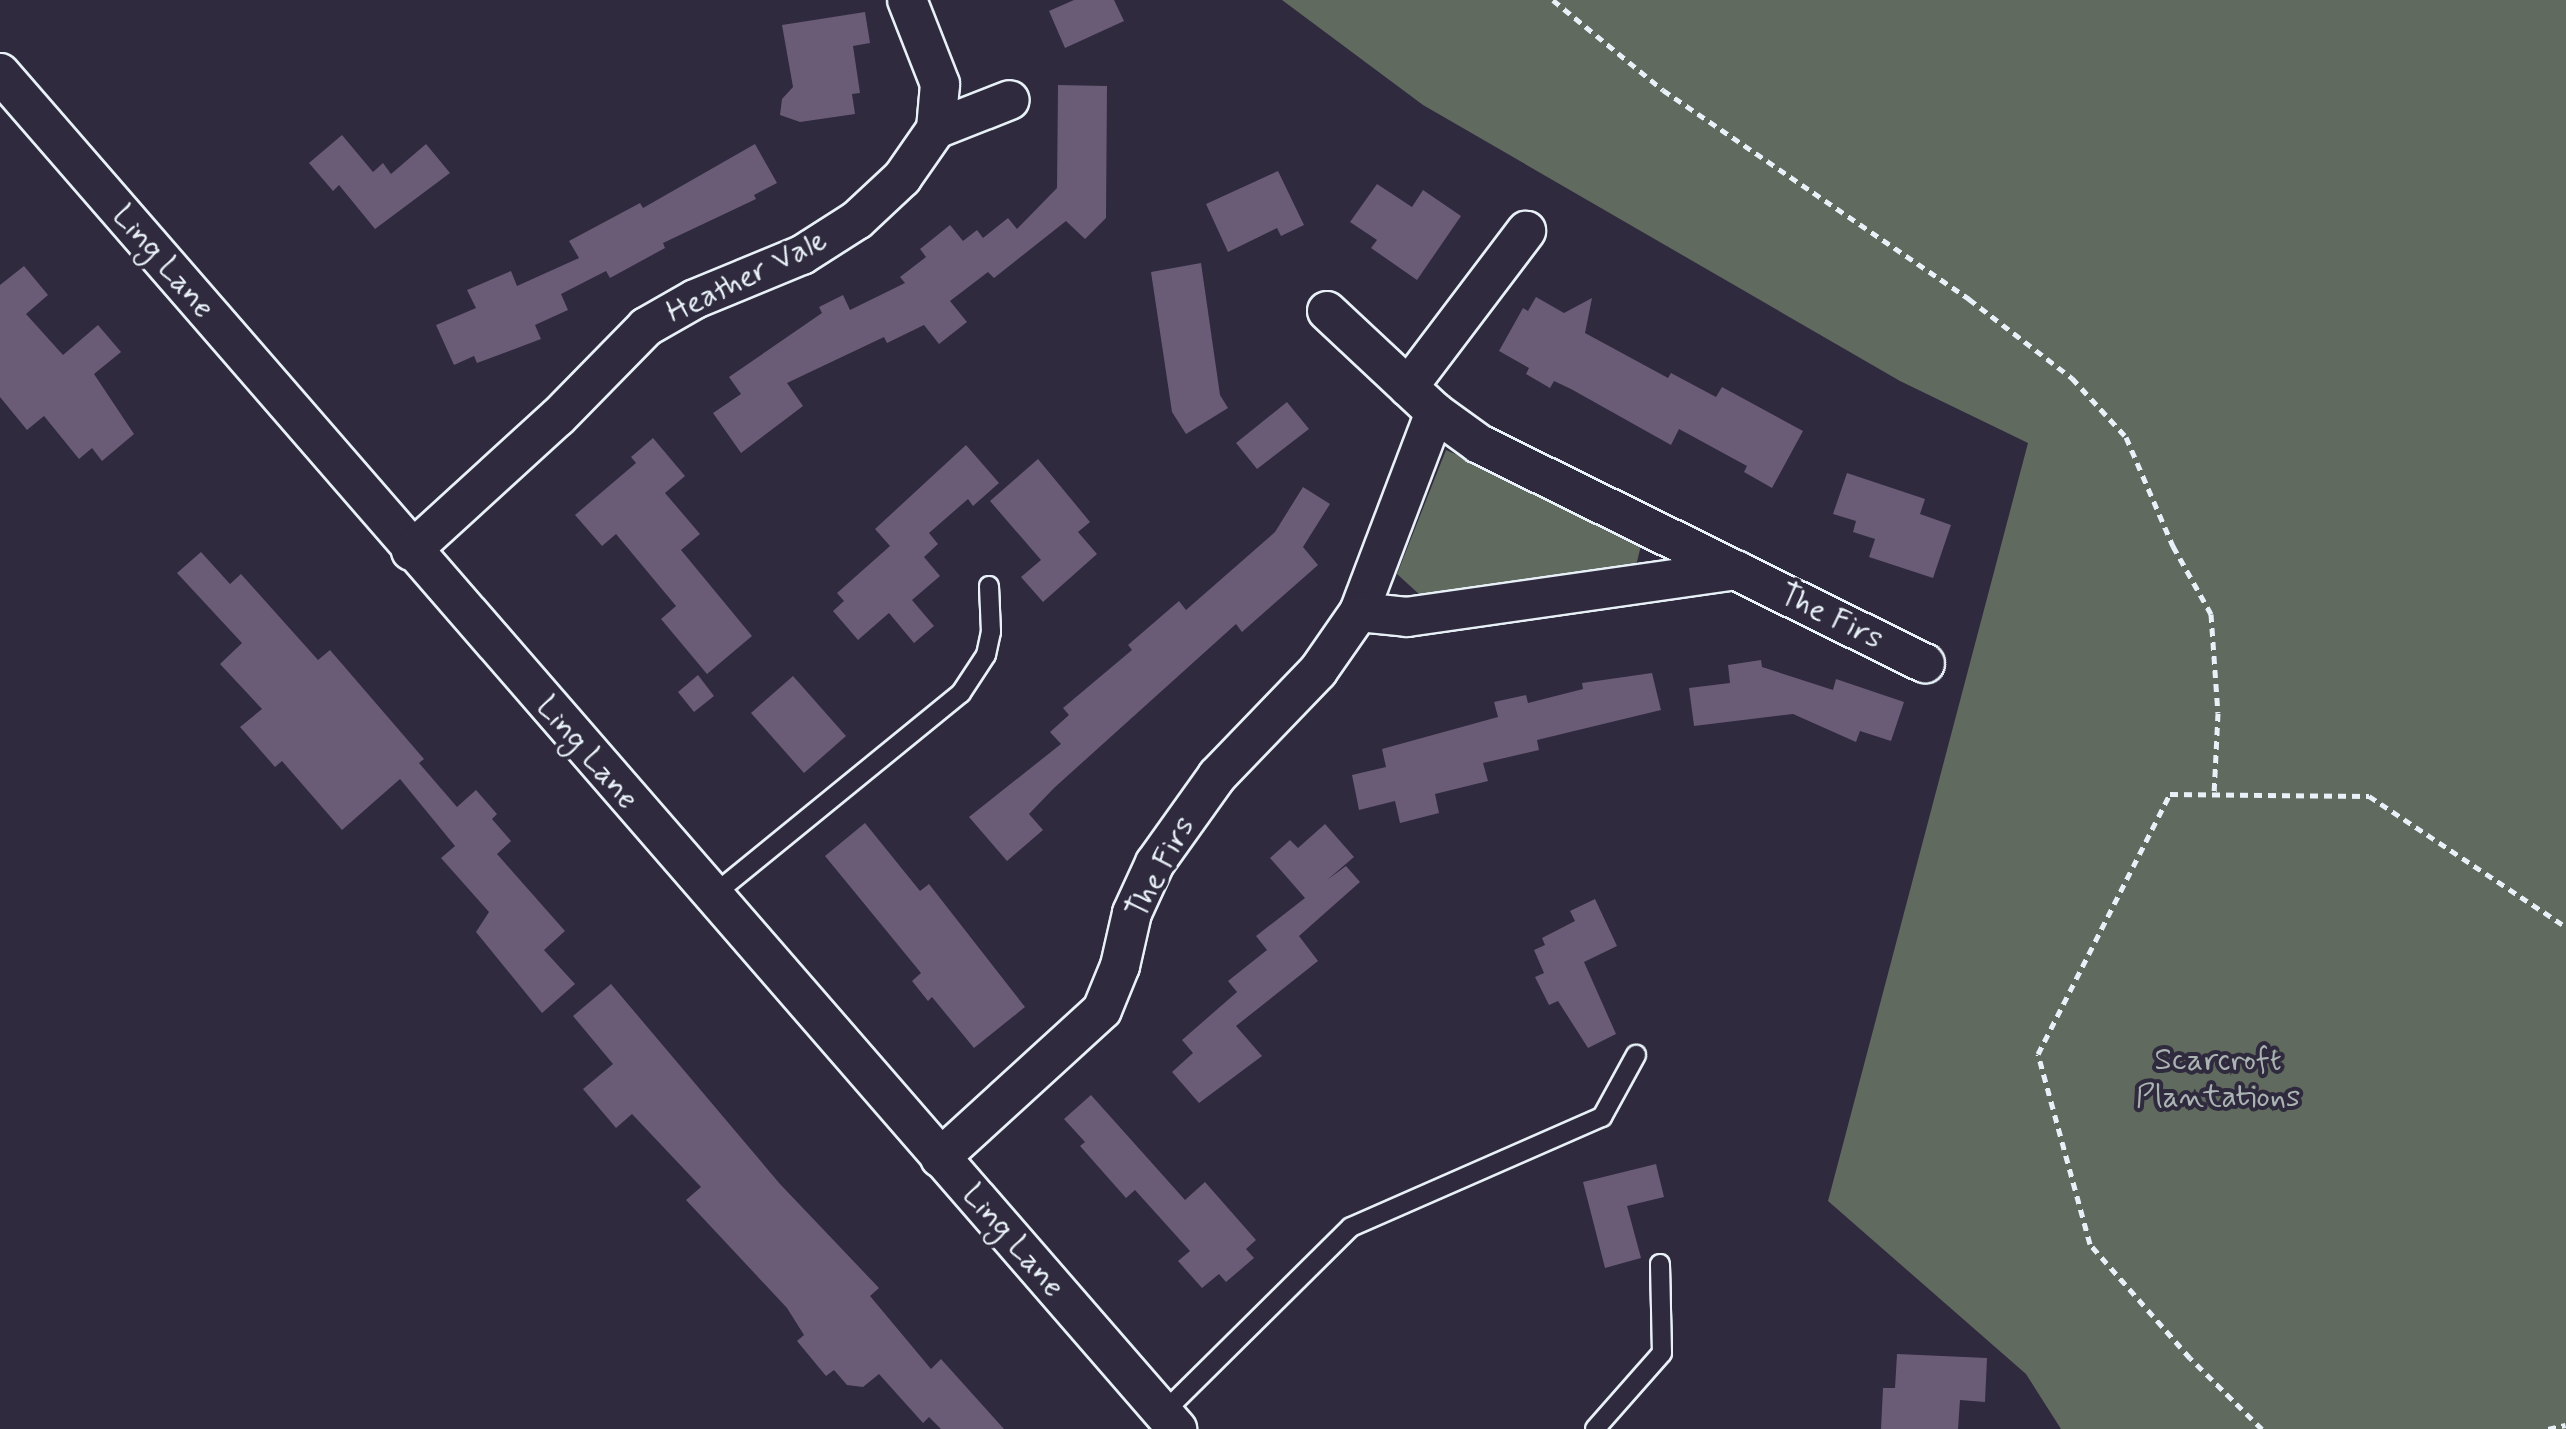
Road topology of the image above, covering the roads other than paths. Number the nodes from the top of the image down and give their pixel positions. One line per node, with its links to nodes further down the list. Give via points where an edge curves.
1 (907, 0): 4 (street, Heather Vale, via 940,84)
2 (0, 73): 9 (street, Ling Lane)
3 (1010, 100): 4 (street)
4 (936, 129): 9 (street, Heather Vale, via 902,178 857,220 802,255 695,299 646,327 558,417)
5 (1526, 231): 7 (street)
6 (1327, 311): 7 (street, The Firs)
7 (1408, 387): 8 (street, The Firs)
8 (1435, 412): 10 (street, The Firs, via 1479,444); 12 (street, The Firs)
9 (411, 551): 14 (street, Ling Lane)
10 (1736, 570): 12 (street, via 1407,617); 13 (street, The Firs)
11 (989, 586): 14 (lane, via 986,655 961,693)
12 (1359, 612): 16 (street, The Firs, via 1318,671 1217,776 1163,852 1132,913 1120,966 1102,1010)
13 (1925, 663)
14 (712, 896): 16 (street, Ling Lane)
15 (1636, 1055): 18 (lane, via 1602,1117 1351,1227)
16 (940, 1158): 18 (street, Ling Lane)
17 (1660, 1264): 19 (lane, via 1662,1353)
18 (1170, 1421)
19 (1595, 1429)

